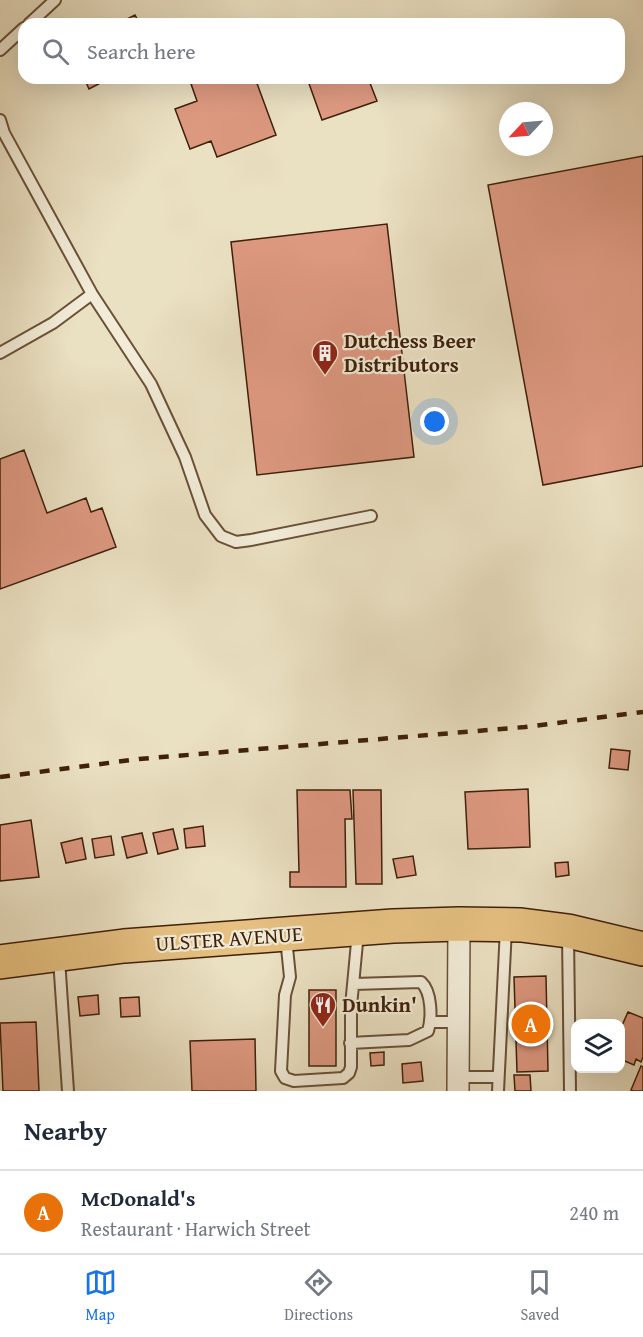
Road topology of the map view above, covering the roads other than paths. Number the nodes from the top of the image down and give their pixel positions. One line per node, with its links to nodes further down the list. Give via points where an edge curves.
1 (55, 0): 2 (lane)
2 (36, 18)
3 (18, 34): 4 (lane)
4 (0, 50)
5 (0, 120): 6 (lane)
6 (92, 294): 7 (lane, via 53,323); 8 (lane, via 152,384 185,457 205,515 221,536 236,542 251,540)
7 (0, 353)
8 (371, 516)
9 (459, 924): 10 (main road, ULSTER AVENUE); 11 (main road, ULSTER AVENUE); 19 (street)
10 (507, 924): 12 (main road, ULSTER AVENUE); 21 (lane)
11 (358, 929): 13 (main road, ULSTER AVENUE); 17 (lane)
12 (568, 931): 14 (main road, ULSTER AVENUE); 25 (lane)
13 (286, 934): 15 (main road, ULSTER AVENUE); 20 (lane, via 290,977 285,995 281,1071 285,1078 343,1078 351,1067)
14 (643, 949)
15 (58, 955): 16 (main road, ULSTER AVENUE); 23 (lane)
16 (0, 962)
17 (354, 984): 18 (lane, via 422,982); 20 (lane)
18 (430, 1022): 19 (lane); 20 (lane, via 428,1031 409,1040)
19 (458, 1022): 22 (street)
20 (350, 1043)
21 (498, 1077): 22 (lane); 24 (lane)
22 (458, 1084)
23 (68, 1091)
24 (498, 1091)
25 (570, 1091)

